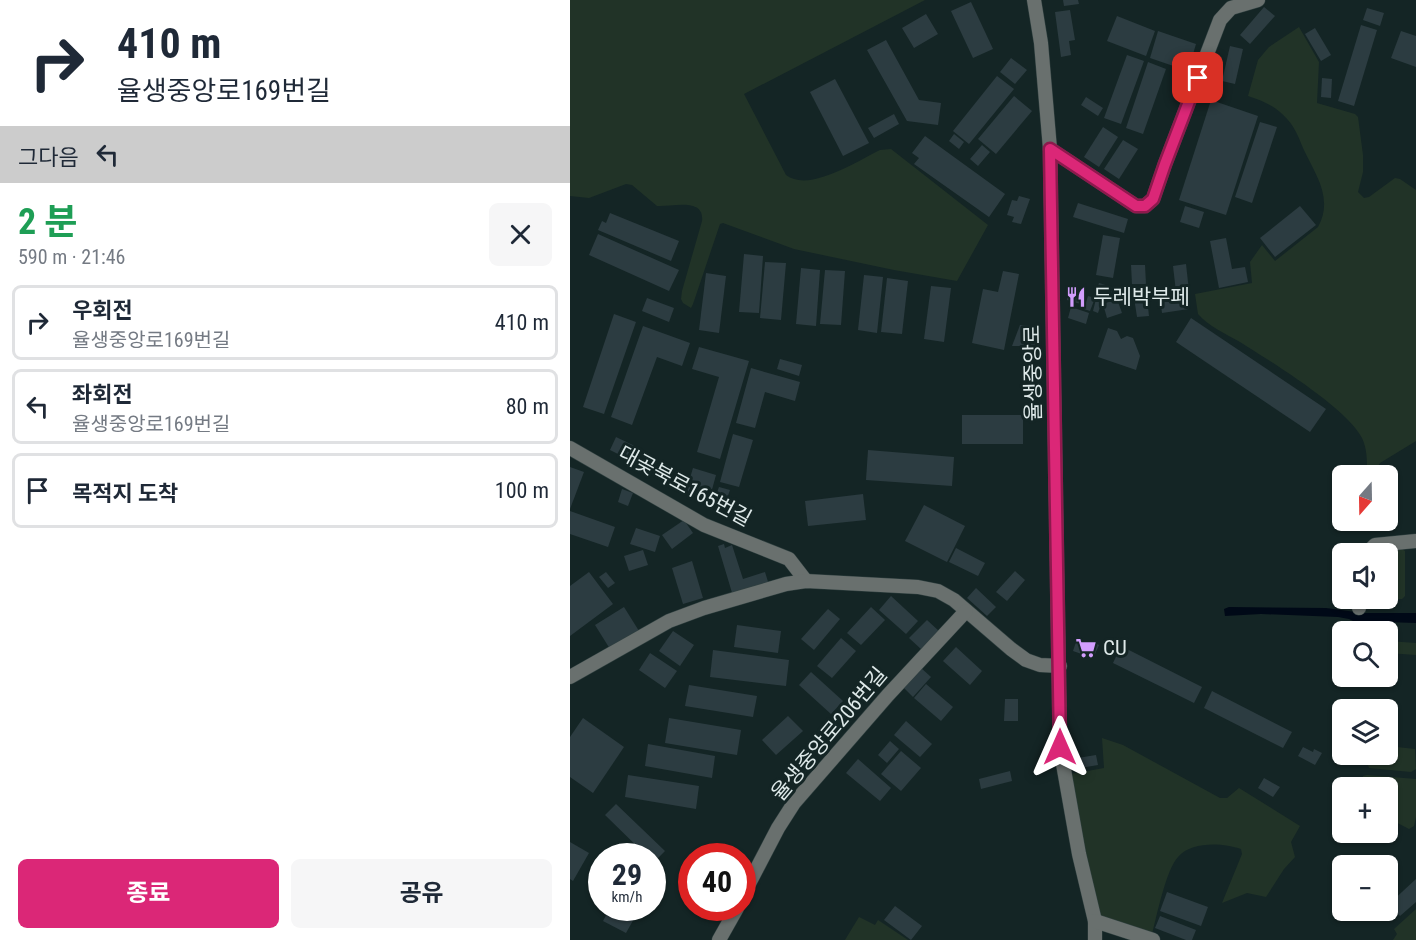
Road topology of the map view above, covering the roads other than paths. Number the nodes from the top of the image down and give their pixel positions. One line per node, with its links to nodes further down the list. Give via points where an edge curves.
1 (1034, 0): 3 (street, 율생중앙로)
2 (1258, 0): 3 (street, via 1232,8 1220,20 1153,199 1145,206 1136,206)
3 (1050, 149): 9 (street, 율생중앙로)
4 (570, 448): 7 (street, 대곶북로165번길, via 704,525 789,559)
5 (1416, 541): 6 (street)
6 (1396, 543)
7 (806, 581): 8 (street, via 929,588 946,594); 10 (street, via 669,621)
8 (966, 611): 9 (street, via 1026,660); 11 (street, 율생중앙로206번길, via 794,803)
9 (1060, 666): 13 (street, 율생중앙로, via 1060,747)
10 (570, 677)
11 (756, 870)
12 (730, 921): 14 (street)
13 (1095, 921): 15 (street, 율생중앙로); 16 (street)
14 (719, 940)
15 (1095, 940)
16 (1153, 940)

